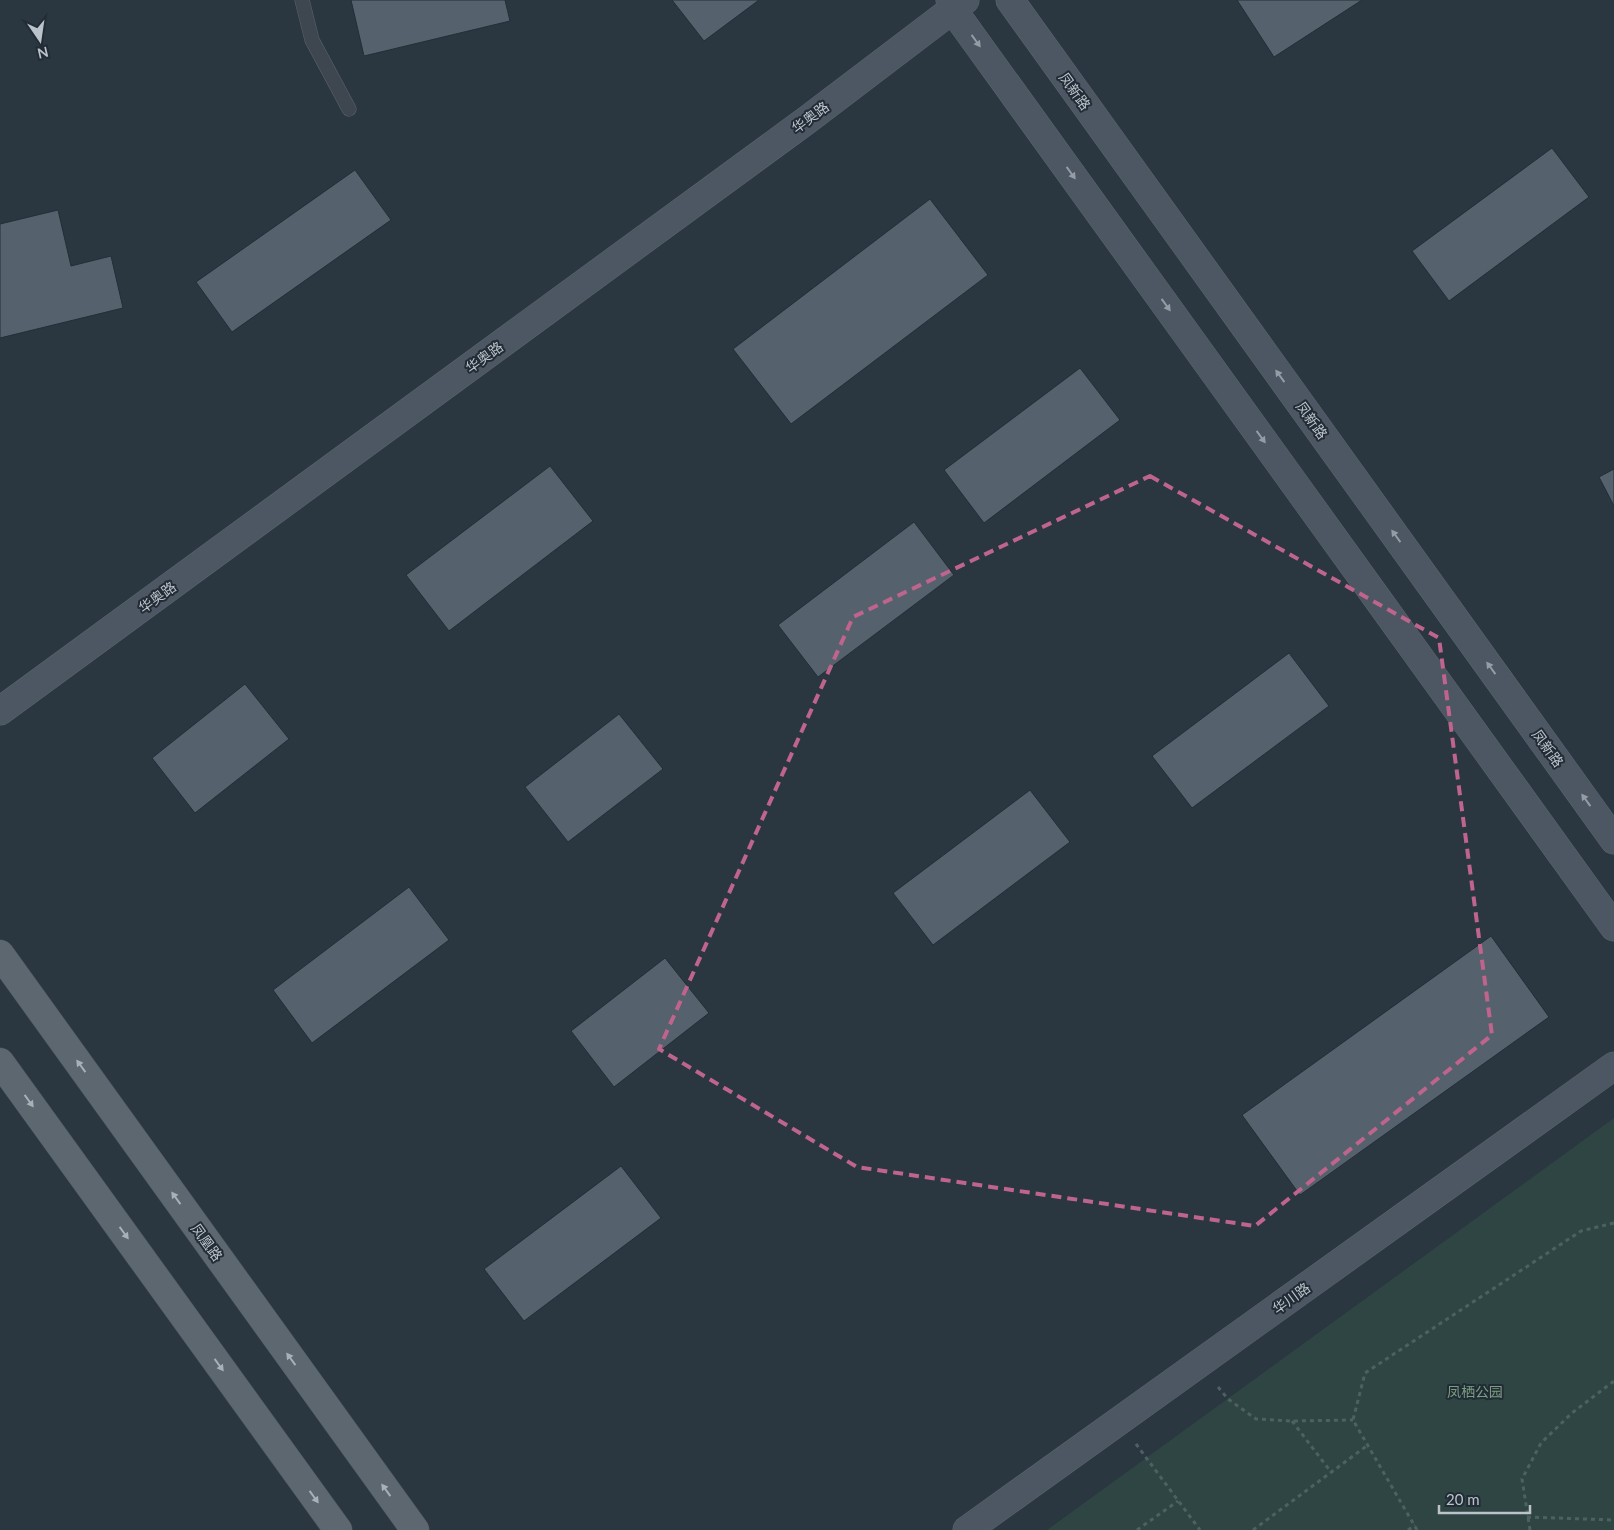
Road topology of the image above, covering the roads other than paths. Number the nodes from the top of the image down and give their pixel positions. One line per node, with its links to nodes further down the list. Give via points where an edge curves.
1 (302, 0): 4 (lane, via 312,40)
2 (1010, 0): 6 (main road, 凤新路, one-way to 2)
3 (956, 3): 5 (main road, 华奥路, via 799,126); 7 (main road, one-way to 7)
4 (349, 109)
5 (0, 711)
6 (1614, 840)
7 (1614, 927)
8 (0, 954): 12 (main road, 凤凰路, one-way to 8)
9 (0, 1062): 11 (main road, one-way to 11)
10 (1614, 1066): 13 (main road, 华川路)
11 (338, 1530)
12 (415, 1530)
13 (967, 1530)

